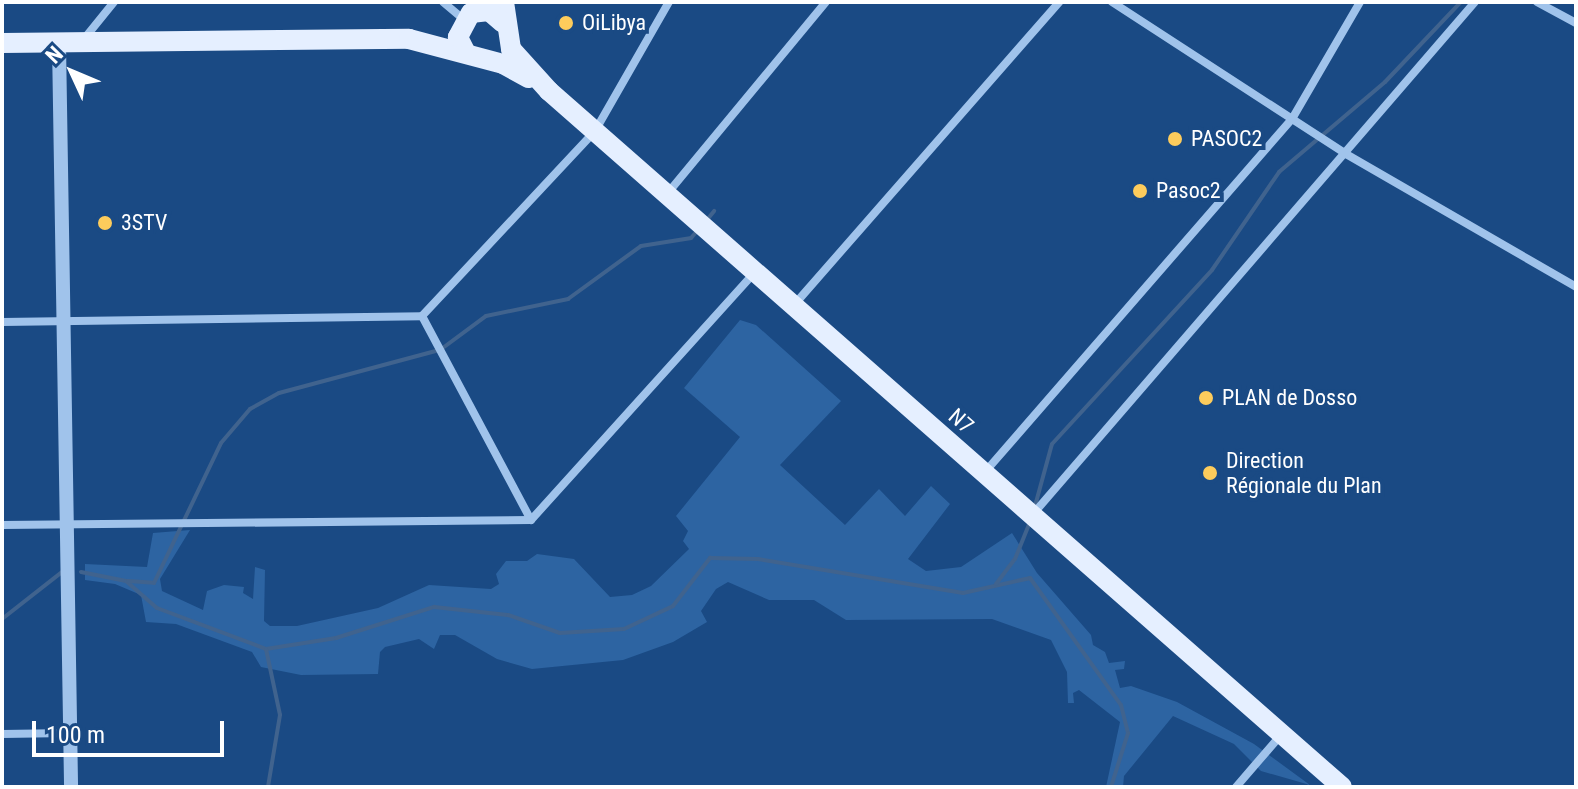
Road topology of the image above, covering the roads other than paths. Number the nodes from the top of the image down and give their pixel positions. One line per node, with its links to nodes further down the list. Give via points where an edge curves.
1 (114, 2): 15 (street)
2 (443, 2): 11 (street)
3 (504, 2): 13 (main road)
4 (669, 2): 21 (street)
5 (826, 2): 23 (street)
6 (1059, 2): 26 (street)
7 (1112, 2): 20 (street)
8 (1360, 2): 20 (street)
9 (1475, 2): 22 (street)
10 (1537, 2): 12 (street)
11 (472, 15): 13 (main road); 14 (main road); 18 (main road)
12 (1576, 23)
13 (504, 30): 18 (main road, via 500,50); 19 (main road)
14 (409, 39): 15 (main road); 18 (main road)
15 (81, 42): 17 (main road)
16 (2, 43): 17 (main road)
17 (59, 44): 28 (street)
18 (475, 56): 19 (main road)
19 (549, 91): 21 (main road, N7)
20 (1292, 119): 22 (street); 30 (street)
21 (595, 131): 23 (main road, N7); 27 (street)
22 (1346, 154): 25 (street); 31 (street)
23 (666, 195): 24 (main road, N7)
24 (755, 272): 26 (main road, N7); 32 (street)
25 (1576, 287)
26 (793, 306): 30 (main road, N7)
27 (422, 316): 28 (street); 32 (street)
28 (63, 320): 29 (street); 33 (street)
29 (2, 322)
30 (984, 473): 31 (main road, N7)
31 (1032, 515): 37 (main road, N7)
32 (531, 520): 33 (street)
33 (67, 524): 34 (street); 35 (street)
34 (2, 525)
35 (69, 733): 36 (street); 38 (street)
36 (2, 734)
37 (1281, 735): 39 (street); 40 (main road, N7)
38 (71, 787)
39 (1236, 787)
40 (1342, 787)

